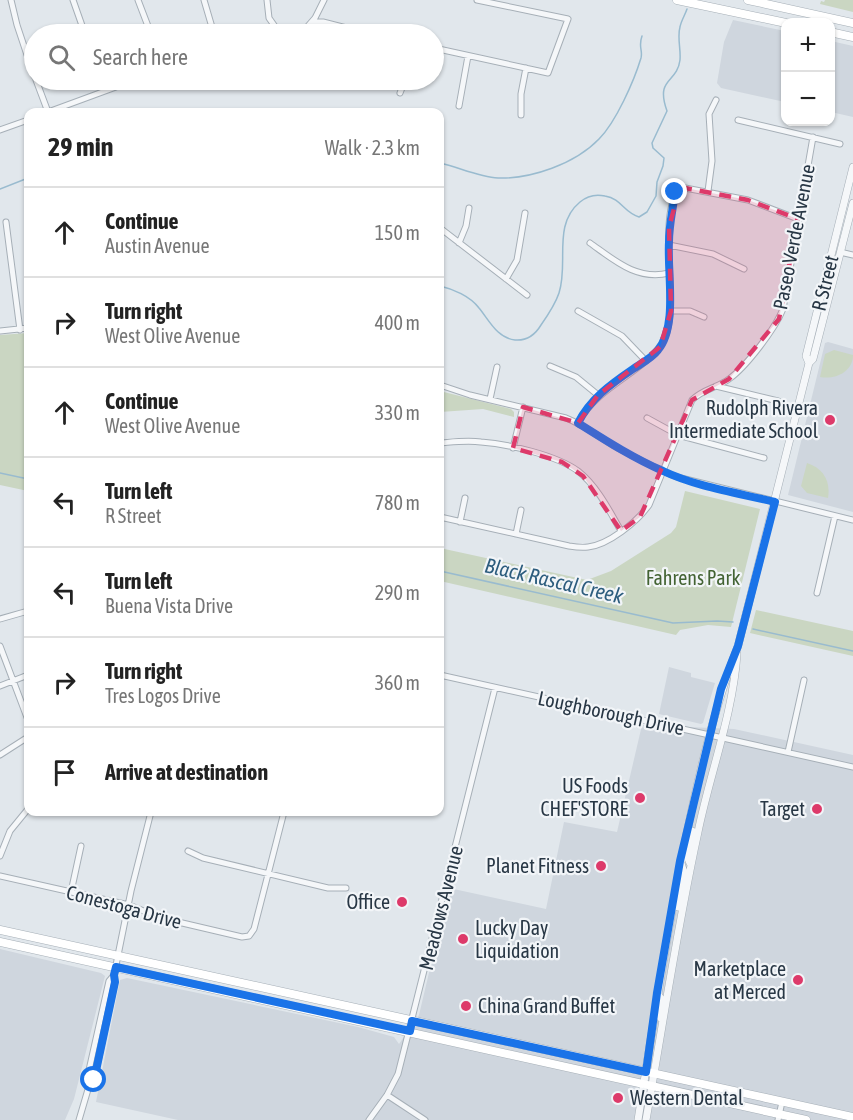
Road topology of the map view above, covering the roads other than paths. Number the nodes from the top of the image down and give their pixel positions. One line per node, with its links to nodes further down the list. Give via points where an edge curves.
1 (12, 0): 20 (street)
2 (74, 0): 13 (street)
3 (138, 0): 14 (street)
4 (204, 0): 15 (street)
5 (267, 0): 16 (street)
6 (324, 0): 10 (street)
7 (477, 0): 23 (street, via 568,19 548,73)
8 (677, 0): 11 (main road)
9 (748, 0): 12 (main road)
10 (312, 22): 17 (street)
11 (781, 22)
12 (853, 23)
13 (82, 24)
14 (147, 24)
15 (211, 24)
16 (273, 24)
17 (329, 24)
18 (835, 33): 19 (main road)
19 (853, 37)
20 (24, 47)
21 (444, 50): 22 (street)
22 (468, 56): 23 (street); 30 (street)
23 (526, 68): 33 (street, via 520,94)
24 (40, 90): 31 (street)
25 (108, 90): 27 (street)
26 (401, 90): 28 (street)
27 (105, 91): 32 (street)
28 (400, 93)
29 (716, 100): 40 (street, via 709,114 712,161)
30 (459, 106)
31 (46, 108)
32 (59, 108)
33 (521, 115)
34 (738, 120): 37 (street)
35 (24, 121): 36 (street)
36 (0, 130)
37 (813, 137): 38 (street); 44 (street, Paseo Verde Avenue)
38 (840, 144)
39 (853, 167): 63 (street, R Street, via 806,356)
40 (708, 191): 44 (street, via 748,200); 49 (street, via 680,187 675,192)
41 (853, 203): 50 (street, R Street)
42 (469, 207): 47 (street)
43 (525, 213): 54 (street, via 519,252)
44 (798, 219): 67 (street, Paseo Verde Avenue, via 779,319 743,366)
45 (6, 222): 60 (street)
46 (444, 231): 47 (street)
47 (459, 243): 54 (street)
48 (590, 243): 53 (street, via 634,272)
49 (669, 245): 52 (street, via 713,254); 53 (street)
50 (840, 252): 51 (street); 63 (street, R Street)
51 (853, 255)
52 (744, 269)
53 (669, 273): 57 (street)
54 (506, 279): 55 (street)
55 (527, 295)
56 (578, 311): 62 (street, via 622,336)
57 (671, 311): 58 (street); 62 (street, via 665,337 657,352)
58 (704, 317)
59 (24, 329): 60 (street)
60 (20, 330): 61 (street)
61 (0, 331)
62 (646, 361): 68 (street)
63 (809, 363): 80 (street, R Street)
64 (550, 366): 68 (street, via 576,377)
65 (497, 367): 69 (street)
66 (444, 386): 69 (street)
67 (716, 386): 70 (street); 74 (street, Paseo Verde Avenue, via 692,400)
68 (598, 395): 73 (street)
69 (490, 399): 71 (street)
70 (778, 401)
71 (523, 407): 73 (street); 76 (street)
72 (647, 418): 74 (street)
73 (578, 423): 78 (street)
74 (678, 435): 77 (street); 78 (street, Paseo Verde Avenue)
75 (444, 443): 76 (street, via 481,441)
76 (513, 448): 86 (street, via 554,459 578,472 603,500)
77 (764, 458)
78 (663, 472): 80 (street); 86 (street, Paseo Verde Avenue, via 640,518)
79 (465, 498): 85 (street)
80 (775, 502): 82 (street); 92 (street, R Street)
81 (521, 510): 87 (street)
82 (835, 516): 84 (street); 88 (street)
83 (444, 519): 85 (street, Paseo Verde Avenue)
84 (853, 520)
85 (460, 522): 87 (street, Paseo Verde Avenue)
86 (621, 531): 87 (street, Paseo Verde Avenue, via 588,547)
87 (516, 534)
88 (817, 593)
89 (24, 611): 90 (street)
90 (0, 619)
91 (0, 646): 95 (street)
92 (738, 646): 100 (street, R Street, via 721,689); 101 (street, R Street)
93 (24, 676): 95 (street)
94 (444, 676): 98 (street, Loughborough Drive)
95 (13, 680): 97 (street); 99 (street)
96 (804, 680): 103 (street)
97 (0, 686)
98 (495, 688): 100 (street, Loughborough Drive); 128 (street, Meadows Avenue)
99 (24, 709)
100 (710, 734): 101 (street, Loughborough Drive); 109 (street, R Street)
101 (721, 737): 103 (street, Loughborough Drive); 114 (street, R Street)
102 (24, 740): 104 (street)
103 (788, 752): 105 (street, Loughborough Drive)
104 (0, 755)
105 (853, 767)
106 (24, 814): 112 (street, via 10,831)
107 (151, 816): 119 (street)
108 (283, 816): 115 (street)
109 (690, 817): 113 (street, R Street); 114 (street, via 693,825 687,856)
110 (81, 846): 118 (street)
111 (188, 851): 115 (street)
112 (0, 856)
113 (680, 861): 120 (street, via 684,873 678,904); 123 (street, R Street)
114 (691, 864): 120 (street, R Street)
115 (268, 873): 117 (street, via 328,888); 119 (street, Conestoga Drive, via 249,936 161,918)
116 (0, 876): 118 (street, Conestoga Drive)
117 (346, 888)
118 (71, 892): 119 (street, Conestoga Drive)
119 (129, 905): 124 (street)
120 (681, 915): 127 (street, R Street)
121 (0, 930): 124 (main road)
122 (0, 942): 125 (main road)
123 (665, 947): 126 (street, R Street); 127 (street, via 662,987)
124 (118, 956): 125 (street); 128 (main road)
125 (115, 971): 130 (main road); 131 (street); 131 (street, via 103,1006)
126 (657, 993): 129 (street); 132 (street, R Street)
127 (668, 993): 129 (street, R Street)
128 (412, 1021): 130 (street, Meadows Avenue); 132 (main road)
129 (663, 1023): 133 (street, R Street)
130 (410, 1031): 134 (main road); 136 (street, Meadows Avenue, via 399,1074)
131 (100, 1036): 135 (street, via 87,1079); 135 (street, via 94,1080)
132 (646, 1072): 133 (main road); 134 (street, R Street)
133 (655, 1074): 134 (street, R Street); 137 (main road)
134 (648, 1085): 138 (main road); 143 (street, R Street); 144 (street, R Street)
135 (89, 1086): 140 (street)
136 (387, 1095): 141 (street, Meadows Avenue); 142 (street)
137 (782, 1102): 138 (street); 139 (main road)
138 (779, 1117): 145 (main road)
139 (853, 1117)
140 (79, 1120)
141 (369, 1120)
142 (425, 1120)
143 (638, 1120)
144 (646, 1120)
145 (807, 1120)

